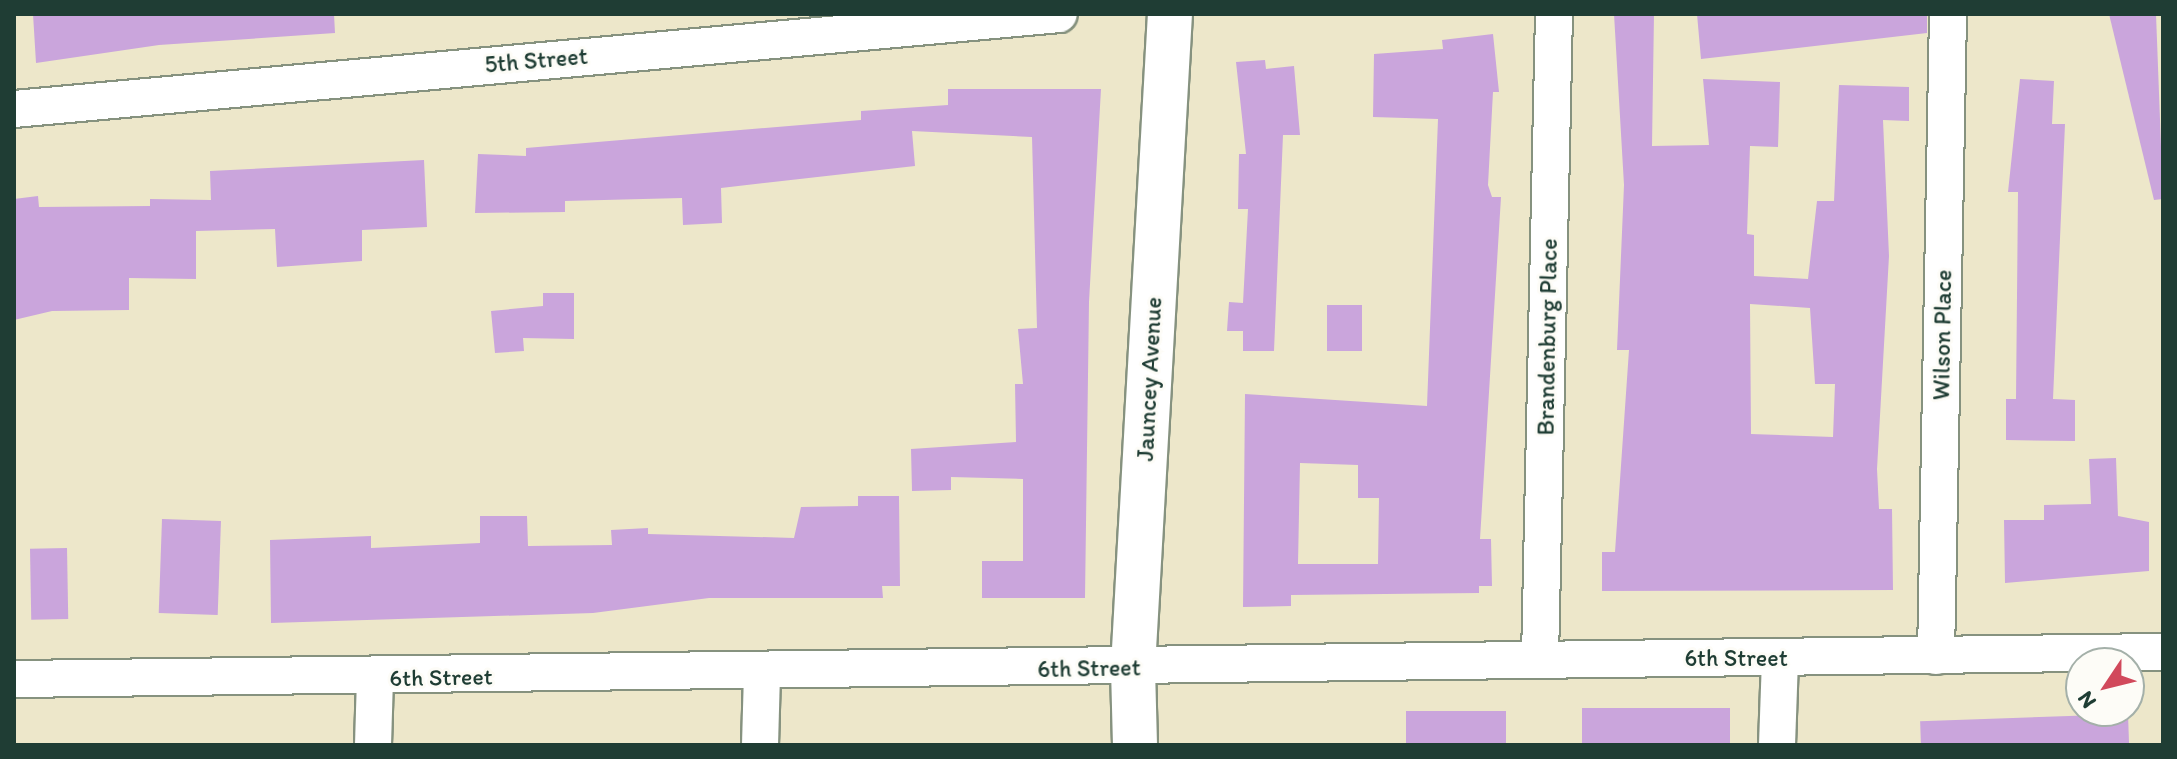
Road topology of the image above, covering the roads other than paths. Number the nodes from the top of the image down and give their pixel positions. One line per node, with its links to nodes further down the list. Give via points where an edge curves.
1 (1059, 14): 5 (street, 5th Street)
2 (1170, 14): 11 (street, Jauncey Avenue)
3 (1554, 14): 10 (street, Brandenburg Place)
4 (1948, 14): 8 (street, Wilson Place)
5 (730, 28): 6 (street, 5th Street)
6 (14, 109)
7 (2163, 652): 8 (street, 6th Street)
8 (1936, 656): 9 (street, 6th Street)
9 (1780, 657): 10 (street, 6th Street); 18 (street)
10 (1540, 659): 11 (street, 6th Street)
11 (1133, 667): 12 (street, 6th Street); 17 (street, Jauncey Avenue)
12 (762, 673): 13 (street, 6th Street); 16 (street)
13 (375, 678): 14 (street, 6th Street); 15 (street)
14 (14, 679)
15 (373, 745)
16 (760, 745)
17 (1135, 745)
18 (1777, 745)

